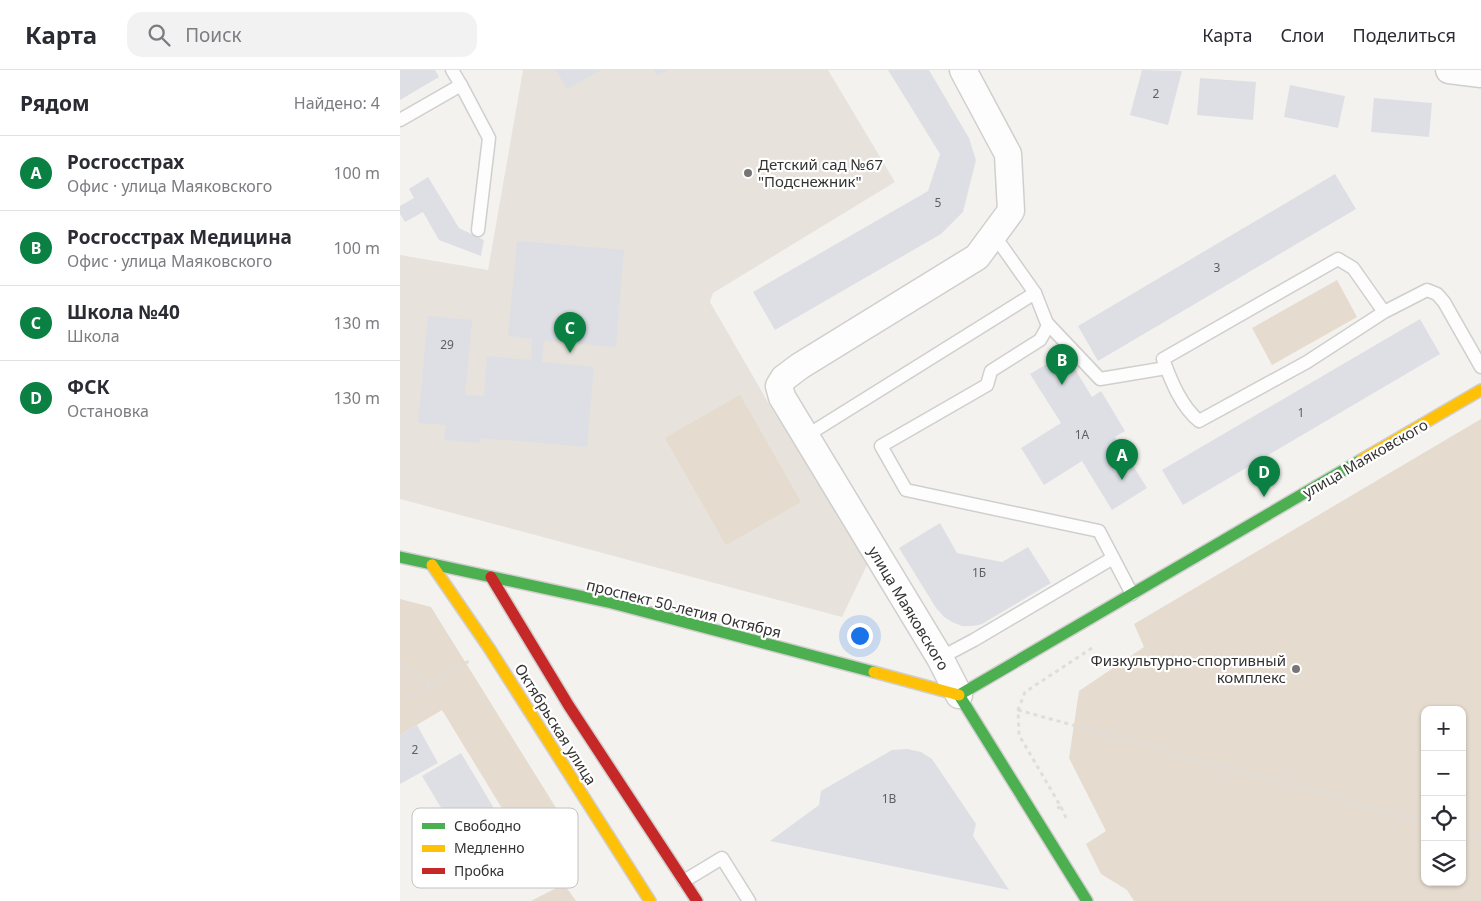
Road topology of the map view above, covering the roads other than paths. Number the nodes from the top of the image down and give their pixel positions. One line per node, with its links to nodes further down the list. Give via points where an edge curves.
1 (452, 70): 5 (lane)
2 (963, 70): 8 (street, улица Маяковского, via 1008,154 1011,211)
3 (1450, 70): 4 (street)
4 (1481, 74)
5 (461, 85): 6 (lane); 7 (lane, via 489,138)
6 (400, 120)
7 (478, 230)
8 (994, 234): 9 (lane); 15 (street, улица Маяковского, via 977,257 784,378 780,386 782,396)
9 (1035, 293): 11 (lane); 15 (lane)
10 (1384, 312): 12 (lane, via 1426,290 1437,294); 13 (lane, via 1307,362 1200,421 1192,415 1172,384); 13 (lane, via 1353,268 1338,259 1163,359)
11 (1047, 323): 13 (lane, via 1100,379); 17 (lane, via 1040,340 991,371 987,385 881,446 906,490 1100,531)
12 (1481, 367)
13 (1166, 368)
14 (1481, 390): 20 (street, улица Маяковского)
15 (806, 436): 21 (street, улица Маяковского)
16 (400, 558): 18 (street, проспект 50-летия Октября)
17 (1113, 558): 20 (lane); 21 (lane)
18 (432, 565): 19 (street, проспект 50-летия Октября); 24 (street, Октябрьская улица, via 542,722)
19 (491, 577): 22 (street, проспект 50-летия Октября, via 612,603); 23 (street, Октябрьская улица, via 565,708)
20 (1132, 594): 22 (street, улица Маяковского)
21 (940, 658): 22 (street, улица Маяковского)
22 (959, 695): 27 (street)
23 (680, 884): 25 (street, Октябрьская улица); 26 (lane, via 722,858)
24 (653, 899)
25 (696, 901)
26 (749, 901)
27 (1087, 901)

